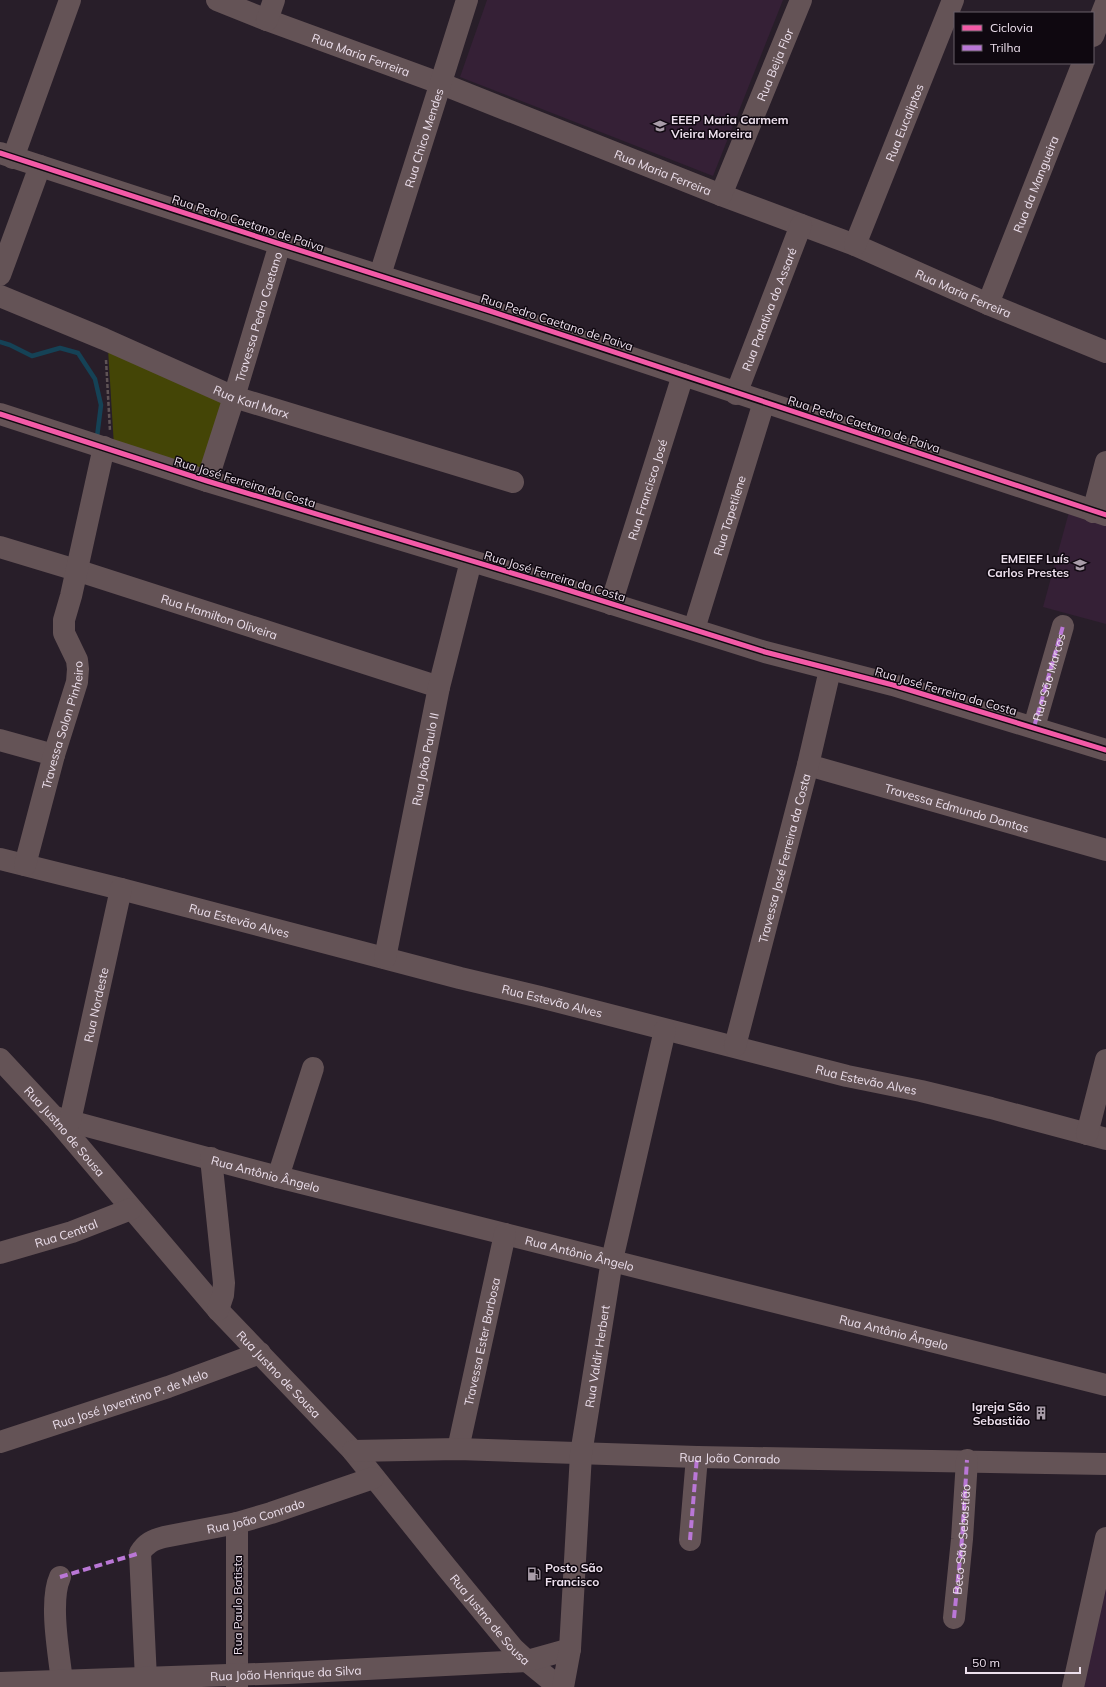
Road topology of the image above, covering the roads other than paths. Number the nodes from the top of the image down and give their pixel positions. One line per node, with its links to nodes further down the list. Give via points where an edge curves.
1 (70, 0): 12 (street)
2 (217, 0): 8 (street, Rua Maria Ferreira)
3 (274, 0): 8 (street)
4 (467, 0): 11 (street, Rua Chico Mendes)
5 (801, 0): 14 (street, Rua Beija Flor)
6 (954, 0): 17 (street, Rua Eucaliptos)
7 (1106, 3): 9 (street)
8 (267, 20): 11 (street, Rua Maria Ferreira)
9 (1094, 33)
10 (1083, 64): 21 (street, Rua da Mangueira)
11 (442, 84): 14 (street, Rua Maria Ferreira); 19 (street, Rua Chico Mendes)
12 (7, 155): 13 (street, Rua Pedro Caetano de Paiva)
13 (40, 166): 16 (street, Rua Pedro Caetano de Paiva); 18 (street)
14 (720, 195): 15 (street, Rua Maria Ferreira)
15 (802, 225): 17 (street, Rua Maria Ferreira); 24 (street, Rua Patativa do Assaré)
16 (280, 244): 19 (street, Rua Pedro Caetano de Paiva); 25 (street, Travessa Pedro Caetano)
17 (856, 245): 21 (street, Rua Maria Ferreira)
18 (0, 275)
19 (380, 275): 23 (street, Rua Pedro Caetano de Paiva)
20 (0, 296): 25 (street, Rua Karl Marx)
21 (988, 304): 22 (street, Rua Maria Ferreira)
22 (1106, 352)
23 (683, 375): 24 (street, Rua Pedro Caetano de Paiva); 36 (street, Rua Francisco José)
24 (736, 394): 26 (street, Rua Pedro Caetano de Paiva)
25 (234, 397): 30 (street, Travessa Pedro Caetano); 31 (street, Rua Karl Marx)
26 (764, 402): 32 (street, Rua Pedro Caetano de Paiva); 38 (street, Rua Tapetilene)
27 (0, 414): 28 (street, Rua José Ferreira da Costa)
28 (107, 448): 30 (street, Rua José Ferreira da Costa); 35 (street, Travessa Solon Pinheiro)
29 (1106, 462): 32 (street)
30 (207, 481): 34 (street, Rua José Ferreira da Costa)
31 (513, 482)
32 (1100, 513)
33 (0, 547): 35 (street, Rua Hamilton Oliveira)
34 (471, 561): 36 (street, Rua José Ferreira da Costa); 40 (street, Rua João Paulo II)
35 (76, 570): 40 (street, Rua Hamilton Oliveira); 44 (street, Travessa Solon Pinheiro, via 64,620 64,632 77,660 77,682)
36 (611, 604): 38 (street, Rua José Ferreira da Costa)
37 (1063, 626): 41 (street, Rua São Marcos)
38 (694, 630): 39 (street, Rua José Ferreira da Costa)
39 (830, 670): 41 (street, Rua José Ferreira da Costa, via 893,685); 45 (street, Travessa José Ferreira da Costa)
40 (439, 687): 50 (street, Rua João Paulo II)
41 (1034, 727): 43 (street, Rua José Ferreira da Costa)
42 (0, 740): 44 (street)
43 (1106, 750)
44 (54, 755): 48 (street, Travessa Solon Pinheiro)
45 (808, 765): 46 (street, Travessa Edmundo Dantas); 52 (street, Travessa José Ferreira da Costa)
46 (1106, 850)
47 (0, 859): 48 (street, Rua Estevão Alves)
48 (25, 864): 49 (street, Rua Estevão Alves)
49 (121, 889): 50 (street, Rua Estevão Alves); 56 (street, Rua Nordeste)
50 (385, 958): 51 (street, Rua Estevão Alves)
51 (665, 1030): 52 (street, Rua Estevão Alves); 63 (street, Rua Valdir Herbert)
52 (735, 1046): 57 (street, Rua Estevão Alves, via 847,1076 956,1100)
53 (0, 1059): 56 (street, Rua Justno de Sousa)
54 (1106, 1060): 57 (street)
55 (313, 1068): 59 (street)
56 (62, 1119): 58 (street, Rua Antônio Ângelo); 60 (street, Rua Justno de Sousa)
57 (1097, 1136)
58 (211, 1158): 59 (street, Rua Antônio Ângelo); 64 (street, via 224,1283)
59 (278, 1177): 61 (street, Rua Antônio Ângelo)
60 (131, 1209): 62 (street, Rua Central, via 72,1232); 64 (street, Rua Justno de Sousa)
61 (505, 1234): 63 (street, Rua Antônio Ângelo); 68 (street, Travessa Ester Barbosa)
62 (0, 1253)
63 (612, 1260): 66 (street, Rua Antônio Ângelo); 70 (street, Rua Valdir Herbert)
64 (218, 1310): 65 (street, Rua Justno de Sousa)
65 (260, 1353): 67 (street, Rua José Joventino P. de Melo, via 168,1387); 69 (street, Rua Justno de Sousa)
66 (1106, 1385)
67 (0, 1442)
68 (458, 1449): 69 (street, Rua João Conrado); 70 (street, Rua João Conrado)
69 (353, 1451): 74 (street, Rua Justno de Sousa)
70 (580, 1454): 71 (street, Rua João Conrado); 80 (street, Rua Valdir Herbert)
71 (697, 1458): 72 (street, Rua João Conrado); 77 (street)
72 (967, 1460): 73 (street, Rua João Conrado); 79 (street, Beco São Sebastião)
73 (1106, 1464)
74 (373, 1478): 75 (street, Rua João Conrado); 81 (street, Rua Justno de Sousa, via 502,1635)
75 (237, 1523): 82 (street, Rua João Conrado, via 152,1540 140,1553); 84 (street, Rua Paulo Batista)
76 (1106, 1538): 88 (street)
77 (690, 1540)
78 (60, 1577): 83 (street, via 56,1588 56,1634)
79 (954, 1618)
80 (570, 1648): 81 (street, Rua João Henrique da Silva); 87 (street, Rua Valdir Herbert)
81 (527, 1661): 84 (street, Rua João Henrique da Silva); 86 (street, Rua Justno de Sousa)
82 (146, 1678): 83 (street, Rua João Henrique da Silva); 84 (street, Rua João Henrique da Silva)
83 (62, 1681): 85 (street, Rua João Henrique da Silva)
84 (237, 1681)
85 (0, 1682)
86 (559, 1687)
87 (562, 1687)
88 (1073, 1687)

